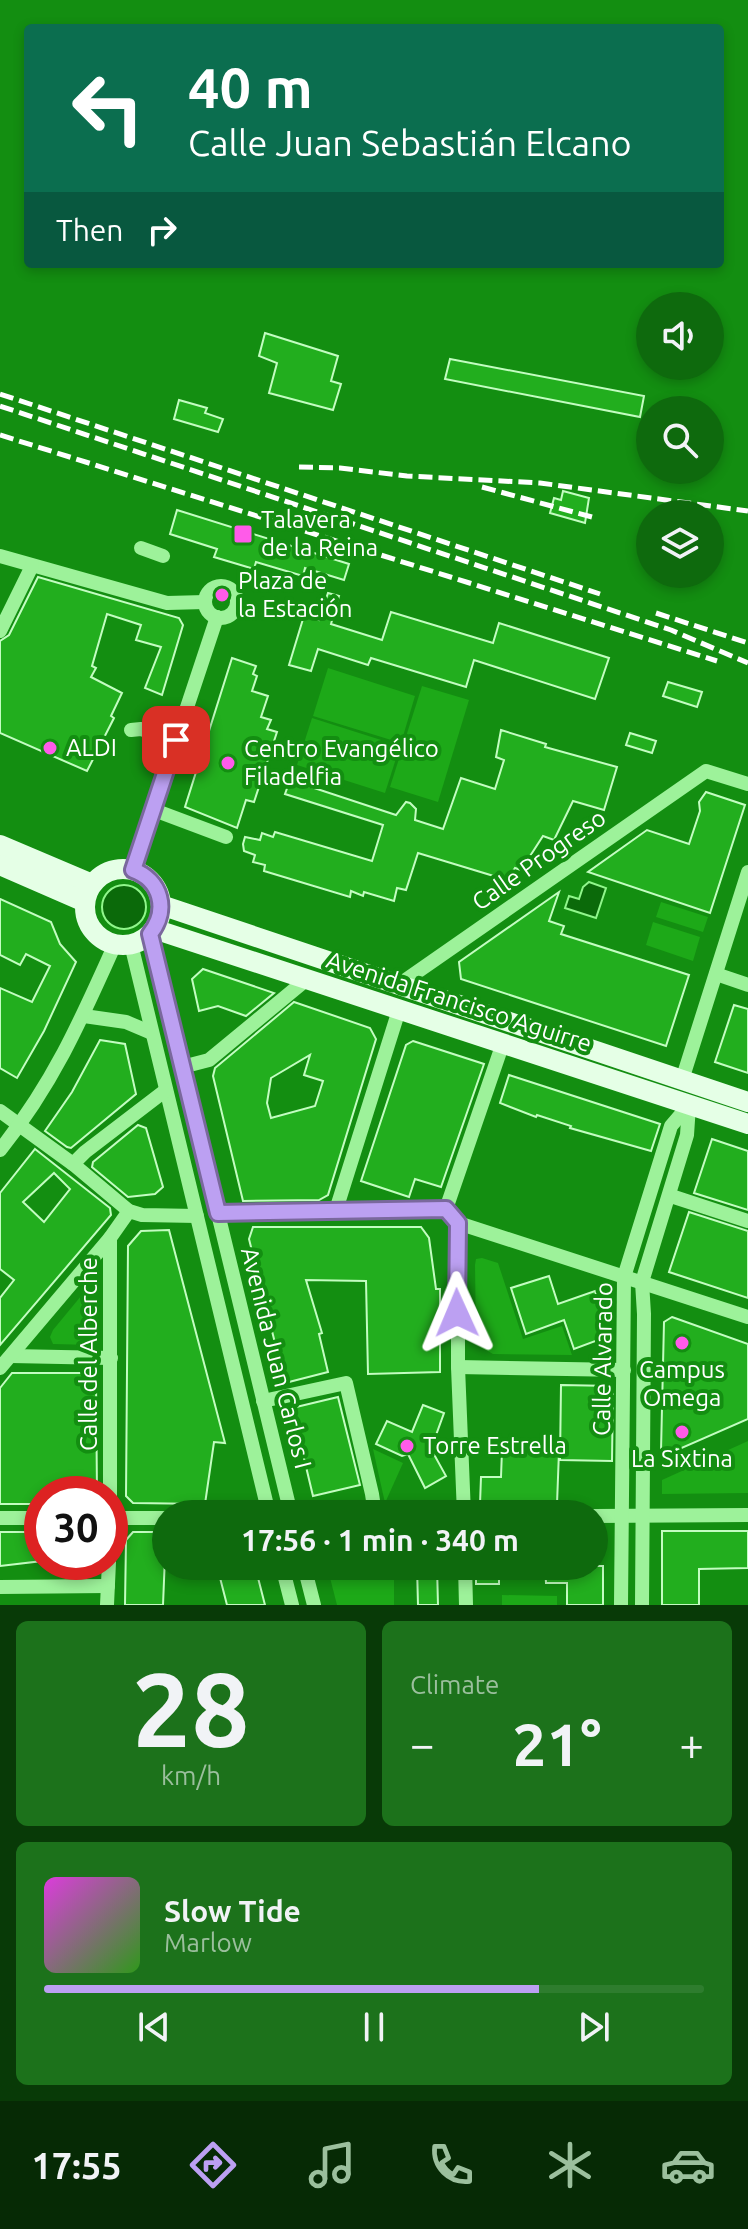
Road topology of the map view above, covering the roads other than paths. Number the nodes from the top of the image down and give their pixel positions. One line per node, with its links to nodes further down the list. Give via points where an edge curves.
1 (141, 548): 3 (street)
2 (0, 556): 4 (street)
3 (163, 556)
4 (32, 566): 5 (street, via 167,603); 7 (street)
5 (205, 602): 6 (street); 6 (street, via 217,587 235,595 232,614)
6 (217, 617): 9 (street)
7 (0, 631)
8 (131, 730): 9 (street)
9 (176, 740): 11 (street)
10 (748, 784): 24 (street, Calle Progreso, via 706,771)
11 (154, 810): 12 (street); 15 (street)
12 (226, 837)
13 (0, 845): 17 (main road)
14 (0, 865): 17 (main road)
15 (133, 870): 17 (main road, via 110,870); 18 (main road, via 150,880)
16 (747, 880): 21 (street)
17 (89, 893): 20 (main road, via 85,914 92,929 101,938)
18 (161, 905): 19 (main road); 24 (main road, Avenida Francisco Aguirre)
19 (152, 931): 20 (main road); 22 (main road, Avenida Francisco Aguirre); 29 (street, Avenida Juan Carlos I)
20 (123, 944): 26 (street); 27 (street, Avenida Juan Carlos I)
21 (716, 974): 23 (street); 30 (street)
22 (307, 979): 25 (main road, Avenida Francisco Aguirre); 29 (street, via 209,1060)
23 (748, 985)
24 (397, 986): 30 (main road, Avenida Francisco Aguirre)
25 (399, 1010): 28 (main road, Avenida Francisco Aguirre); 41 (street)
26 (84, 1016): 27 (street, via 126,1022); 36 (street)
27 (152, 1033): 31 (street, Avenida Juan Carlos I)
28 (503, 1043): 33 (main road, Avenida Francisco Aguirre); 40 (street)
29 (182, 1067): 43 (street, Avenida Juan Carlos I)
30 (682, 1080): 32 (main road, Avenida Francisco Aguirre)
31 (166, 1090): 38 (street); 44 (street, Avenida Juan Carlos I)
32 (748, 1102)
33 (689, 1105): 35 (main road, Avenida Francisco Aguirre); 39 (street, Calle Alvarado); 48 (street, Calle Alvarado, via 671,1126)
34 (0, 1111): 36 (street)
35 (748, 1124)
36 (20, 1125): 37 (street); 38 (street)
37 (0, 1150)
38 (73, 1164): 42 (street)
39 (671, 1196): 45 (street); 49 (street, Calle Alvarado)
40 (446, 1209): 41 (street); 46 (street)
41 (336, 1210): 43 (street)
42 (129, 1211): 44 (street); 47 (street)
43 (218, 1213): 56 (street, Avenida Juan Carlos I)
44 (197, 1216): 58 (street, Avenida Juan Carlos I)
45 (748, 1221)
46 (458, 1223): 48 (street); 53 (street)
47 (110, 1238): 51 (street); 52 (street, Calle del Alberche)
48 (624, 1277): 49 (street); 55 (street, Calle Alvarado)
49 (642, 1282): 50 (street); 62 (street, Calle Alvarado)
50 (748, 1317)
51 (11, 1356): 52 (street); 54 (street)
52 (111, 1358): 57 (street, Calle del Alberche)
53 (458, 1367): 55 (street); 61 (street)
54 (0, 1368)
55 (624, 1370): 65 (street, Calle Alvarado)
56 (263, 1401): 59 (street, Avenida Juan Carlos I); 60 (street, via 346,1383)
57 (111, 1476)
58 (266, 1500)
59 (288, 1500)
60 (373, 1500)
61 (463, 1500)
62 (643, 1515): 63 (street); 65 (street); 81 (street, Calle Alvarado)
63 (748, 1515)
64 (608, 1516): 65 (street)
65 (623, 1516): 80 (street, Calle Alvarado)
66 (0, 1518): 67 (street)
67 (24, 1518)
68 (128, 1518): 69 (street)
69 (152, 1518)
70 (108, 1580): 74 (street)
71 (286, 1580): 77 (street)
72 (308, 1580): 78 (street)
73 (465, 1580): 79 (street)
74 (108, 1586): 75 (street); 76 (street)
75 (0, 1587)
76 (107, 1605)
77 (292, 1605)
78 (314, 1605)
79 (466, 1605)
80 (621, 1605)
81 (642, 1605)

